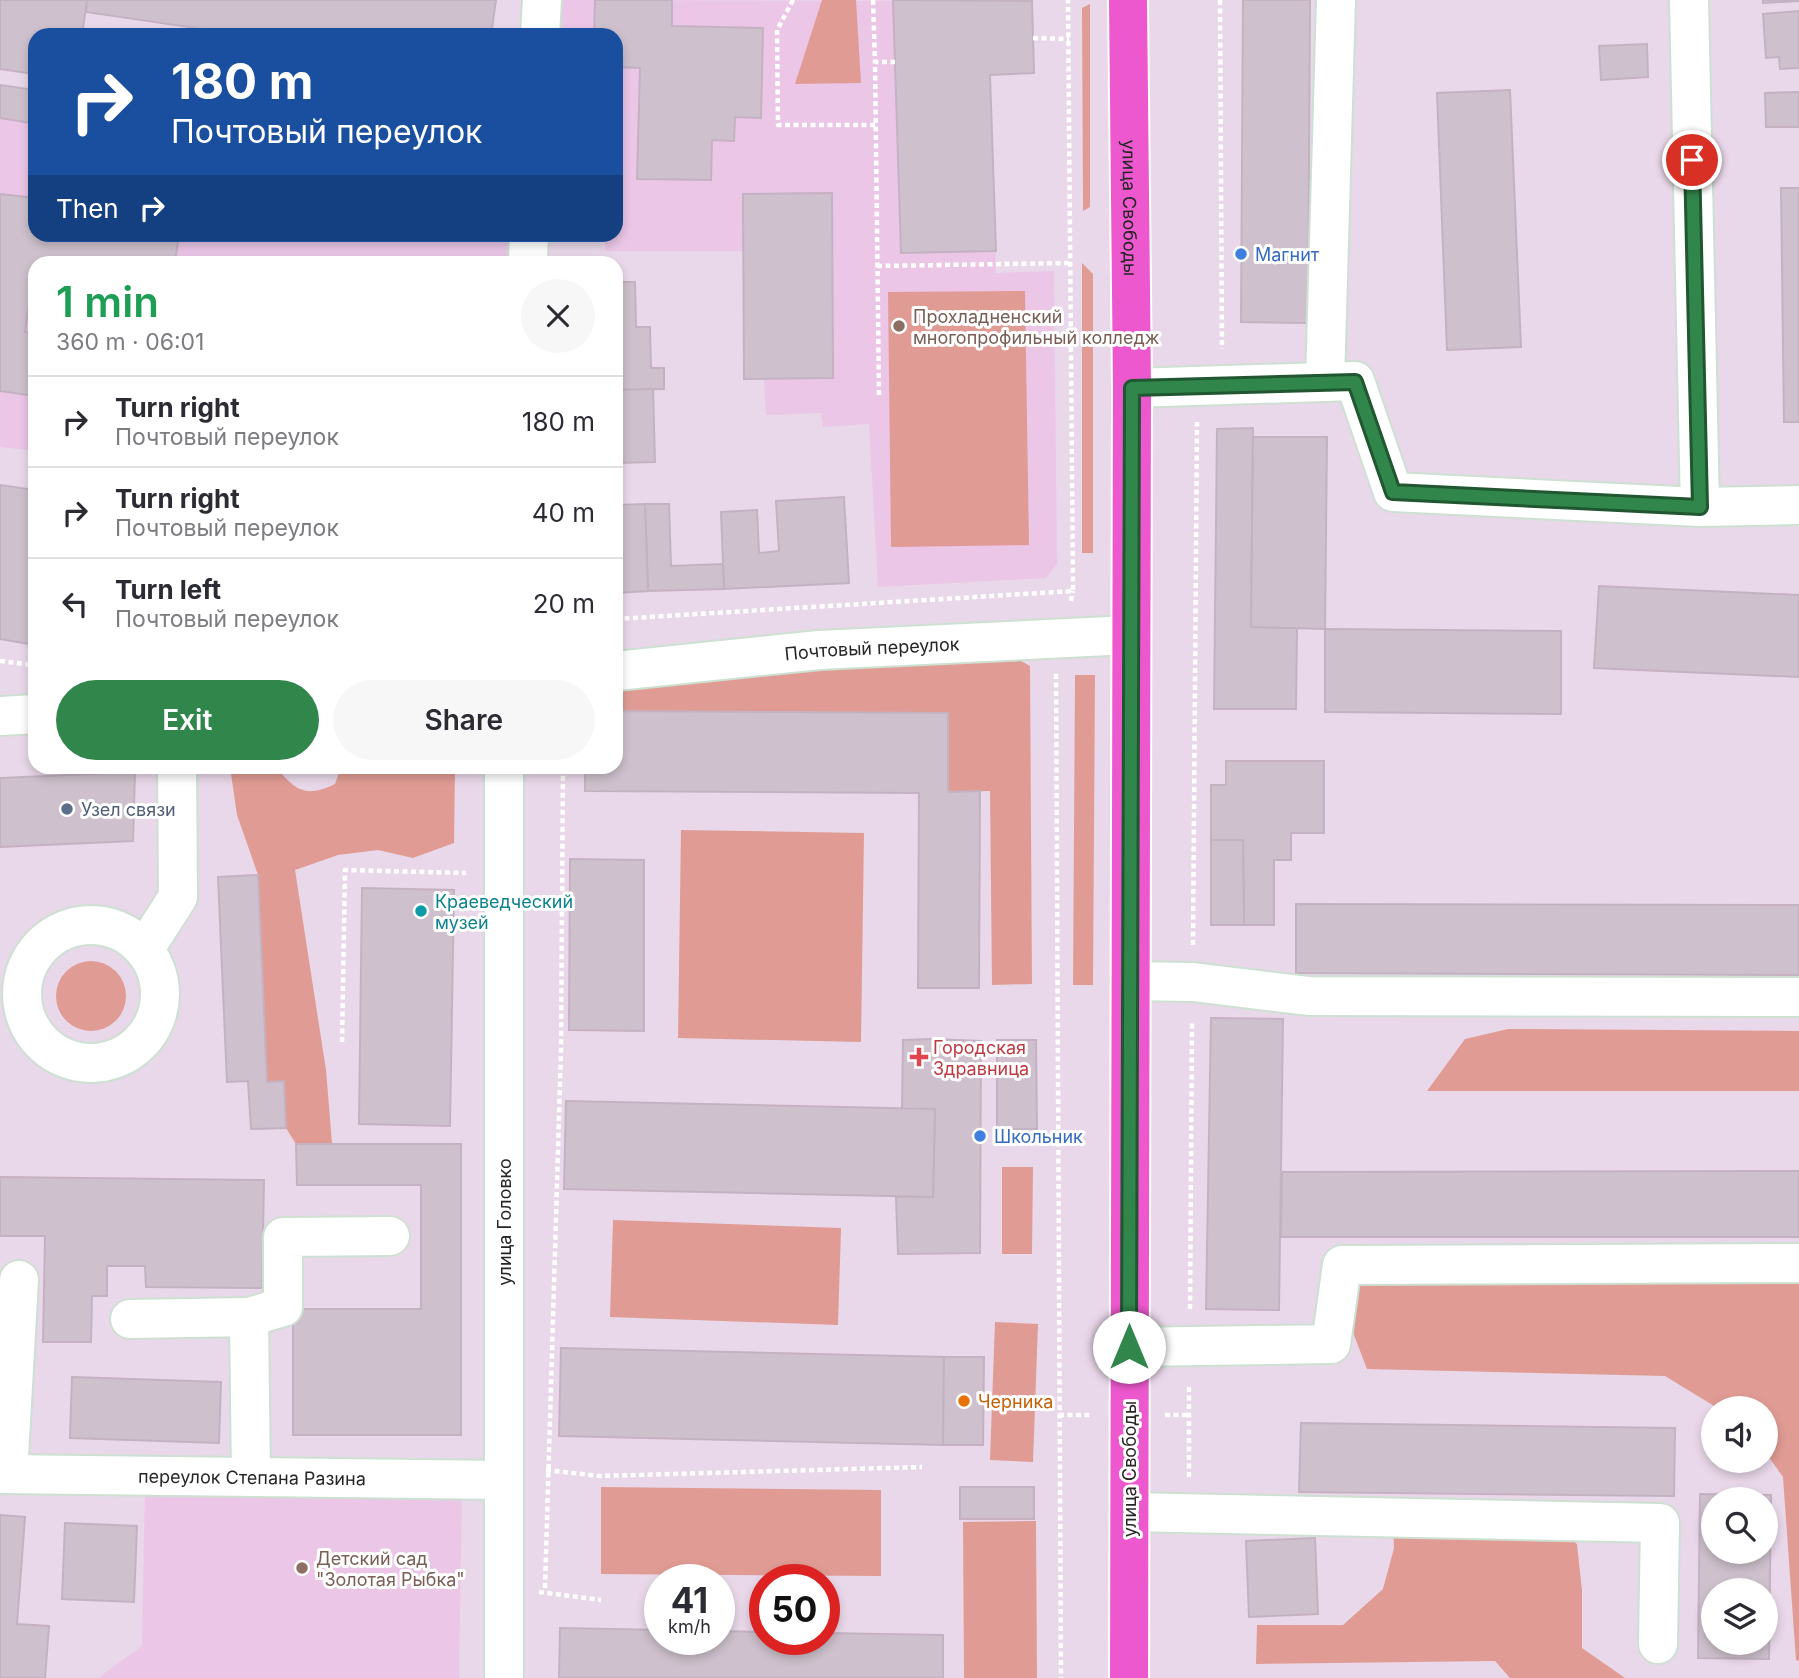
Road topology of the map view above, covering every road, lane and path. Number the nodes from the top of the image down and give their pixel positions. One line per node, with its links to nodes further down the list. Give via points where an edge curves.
1 (542, 0): 9 (street)
2 (793, 0): 14 (path, via 777,30 778,125)
3 (873, 0): 12 (path)
4 (1068, 0): 11 (path)
5 (1129, 0): 19 (main road, улица Свободы)
6 (1220, 0): 18 (path, via 1222,353)
7 (1336, 0): 17 (street)
8 (1689, 0): 22 (street)
9 (540, 28)
10 (1033, 38): 11 (path)
11 (1069, 39): 15 (path)
12 (874, 62): 13 (path); 14 (path)
13 (895, 62)
14 (875, 125): 16 (path)
15 (1071, 263): 16 (path); 23 (path)
16 (877, 266): 20 (path)
17 (1325, 382): 18 (street); 22 (street, via 1355,382 1393,492)
18 (1205, 385): 19 (street); 38 (path, via 1198,400)
19 (1132, 388): 25 (main road, улица Свободы)
20 (879, 394)
21 (1799, 505): 22 (street)
22 (1700, 507)
23 (1073, 591): 24 (path); 26 (path)
24 (623, 619)
25 (1130, 635): 26 (street, Почтовый переулок); 37 (main road, улица Свободы)
26 (1063, 639): 29 (street, Почтовый переулок, via 819,650); 61 (path, via 1056,670)
27 (0, 661): 28 (path)
28 (28, 664)
29 (623, 670)
30 (28, 714): 31 (street)
31 (0, 716)
32 (177, 774): 36 (street, via 178,897)
33 (505, 774): 50 (street, улица Головко)
34 (563, 774): 49 (path, via 561,1049)
35 (471, 873): 40 (path, via 345,870)
36 (144, 950)
37 (1130, 981): 38 (street); 46 (main road, улица Свободы)
38 (1193, 982): 39 (street, via 1309,996); 47 (path)
39 (1799, 997)
40 (341, 1042)
41 (390, 1236): 44 (street, via 283,1237 284,1307)
42 (1799, 1263): 47 (street, via 1342,1265 1331,1345)
43 (19, 1280): 51 (street)
44 (249, 1317): 45 (street); 52 (street)
45 (130, 1319)
46 (1129, 1347): 47 (street); 53 (main road, улица Свободы)
47 (1189, 1347): 54 (path, via 1189,1480)
48 (922, 1467): 49 (path, via 600,1476)
49 (547, 1471): 50 (path); 56 (path)
50 (504, 1473): 52 (street, переулок Степана Разина); 55 (street, улица Головко)
51 (4, 1474): 52 (street, переулок Степана Разина)
52 (251, 1477)
53 (1129, 1512): 54 (street); 62 (main road, улица Свободы)
54 (1178, 1513): 59 (street, via 1660,1523)
55 (504, 1587): 56 (path); 60 (street, улица Головко)
56 (545, 1593): 57 (path); 58 (path)
57 (601, 1600)
58 (545, 1605)
59 (1658, 1644)
60 (503, 1678)
61 (1061, 1678)
62 (1129, 1678)

